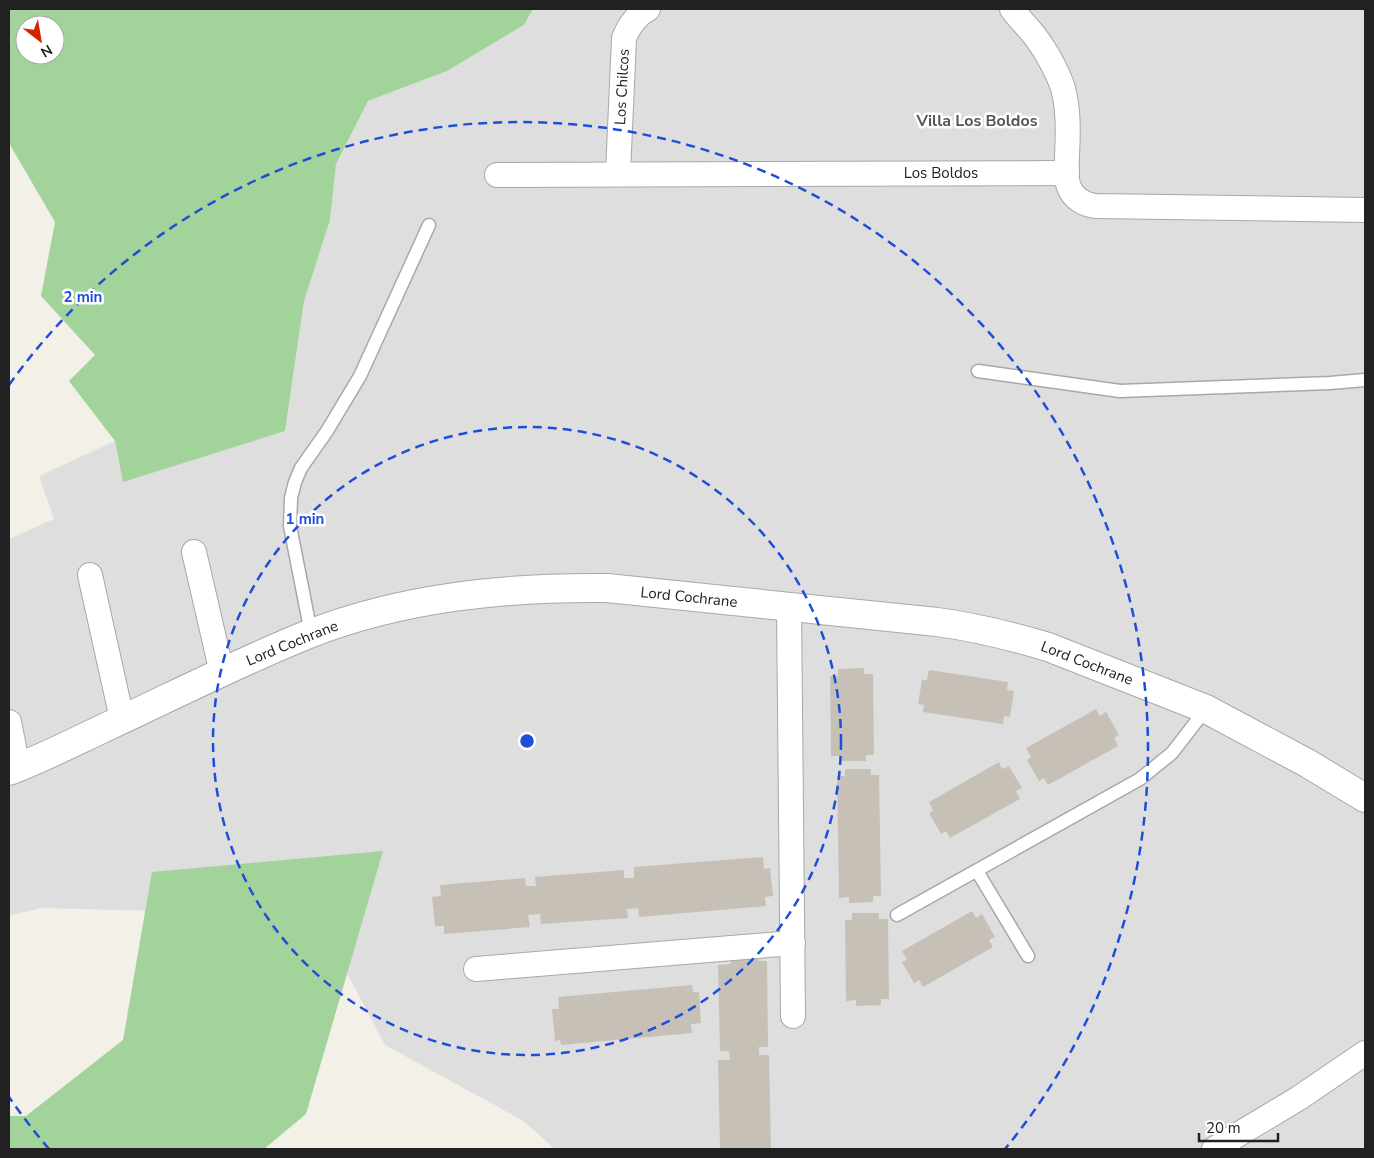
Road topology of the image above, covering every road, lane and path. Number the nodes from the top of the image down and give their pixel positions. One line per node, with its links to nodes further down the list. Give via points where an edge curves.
1 (648, 9): 4 (street, Los Chilcos, via 636,17 624,38)
2 (1010, 12): 3 (street, via 1030,30 1063,89 1068,122)
3 (1067, 173): 4 (street, Los Boldos); 6 (street, via 1073,195 1095,206)
4 (618, 174): 5 (street, Los Boldos)
5 (497, 175)
6 (1365, 210)
7 (429, 225): 13 (lane, via 360,376 295,482 290,526)
8 (978, 372): 9 (lane, via 1120,392)
9 (1365, 380)
10 (194, 552): 14 (street)
11 (90, 575): 16 (street)
12 (789, 607): 13 (street, Lord Cochrane, via 607,588 506,590 406,606); 15 (street, Lord Cochrane, via 994,632 1048,647); 22 (street)
13 (311, 633): 14 (street, Lord Cochrane)
14 (222, 673): 16 (street, Lord Cochrane)
15 (1206, 709): 19 (street, Lord Cochrane, via 1308,763); 20 (lane, via 1172,753 1140,779)
16 (122, 719): 18 (street, Lord Cochrane)
17 (9, 722): 18 (street)
18 (13, 769)
19 (1365, 798)
20 (977, 871): 21 (lane); 23 (lane)
21 (897, 915)
22 (793, 943): 24 (street); 25 (street)
23 (1028, 956)
24 (476, 969)
25 (794, 1016)
26 (1365, 1053): 27 (street, via 1299,1098)
27 (1214, 1149)

